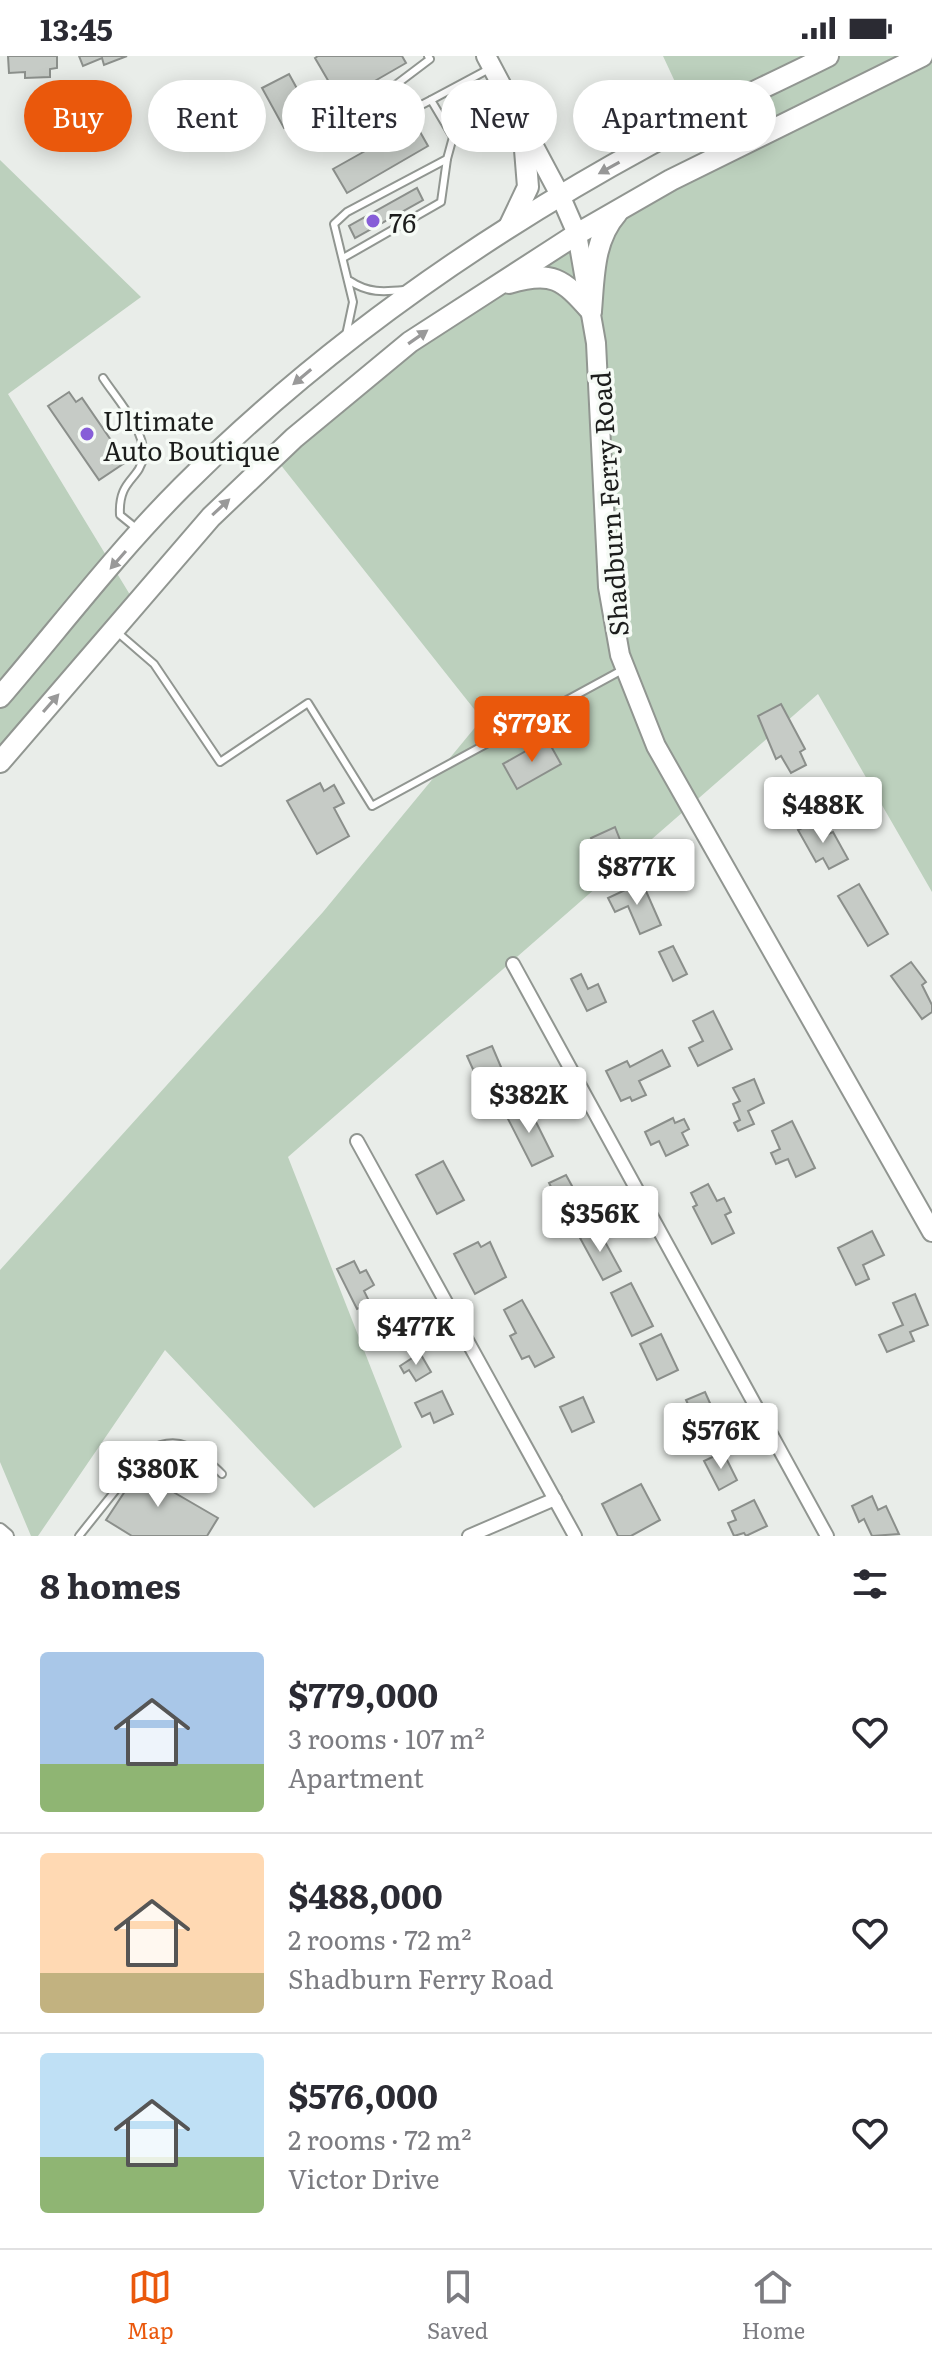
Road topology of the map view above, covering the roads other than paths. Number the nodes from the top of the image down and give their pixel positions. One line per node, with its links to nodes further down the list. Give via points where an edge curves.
1 (428, 56): 6 (lane, via 385,93 396,118)
2 (828, 56): 10 (main road, one-way to 10)
3 (922, 56): 11 (main road)
4 (489, 62): 5 (street, Shadburn Ferry Road); 6 (lane)
5 (499, 80)
6 (431, 100): 9 (lane, via 453,137)
7 (525, 152): 12 (main road, via 528,187)
8 (537, 152): 10 (street, Shadburn Ferry Road)
9 (447, 159): 14 (lane, via 441,202); 14 (lane, via 334,224)
10 (560, 195): 12 (main road); 13 (street, Shadburn Ferry Road)
11 (623, 207): 13 (main road); 18 (main road, via 604,230 596,254)
12 (508, 228): 16 (main road)
13 (577, 234): 17 (main road); 18 (street, Shadburn Ferry Road)
14 (343, 258): 15 (lane)
15 (349, 281): 16 (lane, via 379,293); 19 (lane, via 353,302)
16 (415, 288): 19 (main road)
17 (490, 288): 18 (main road, via 528,277 559,279); 22 (main road, one-way to 17, via 211,517 294,438 410,342)
18 (591, 311): 23 (street, Shadburn Ferry Road, via 608,587)
19 (344, 343): 21 (main road, one-way to 21, via 234,437)
20 (103, 378): 21 (lane, via 142,440 144,459 119,496 120,515)
21 (142, 533): 24 (main road, one-way to 24)
22 (114, 630): 23 (lane, via 154,664 220,762 308,703 372,806); 25 (main road, one-way to 22)
23 (624, 669): 28 (street, Shadburn Ferry Road, via 678,787)
24 (0, 697)
25 (0, 762)
26 (513, 964): 36 (street)
27 (357, 1141): 30 (street)
28 (932, 1232)
29 (222, 1474): 33 (lane, via 191,1445 159,1444 147,1451)
30 (555, 1499): 34 (street); 35 (street)
31 (0, 1530): 32 (street)
32 (7, 1536)
33 (79, 1536)
34 (469, 1536)
35 (575, 1536)
36 (827, 1536)

